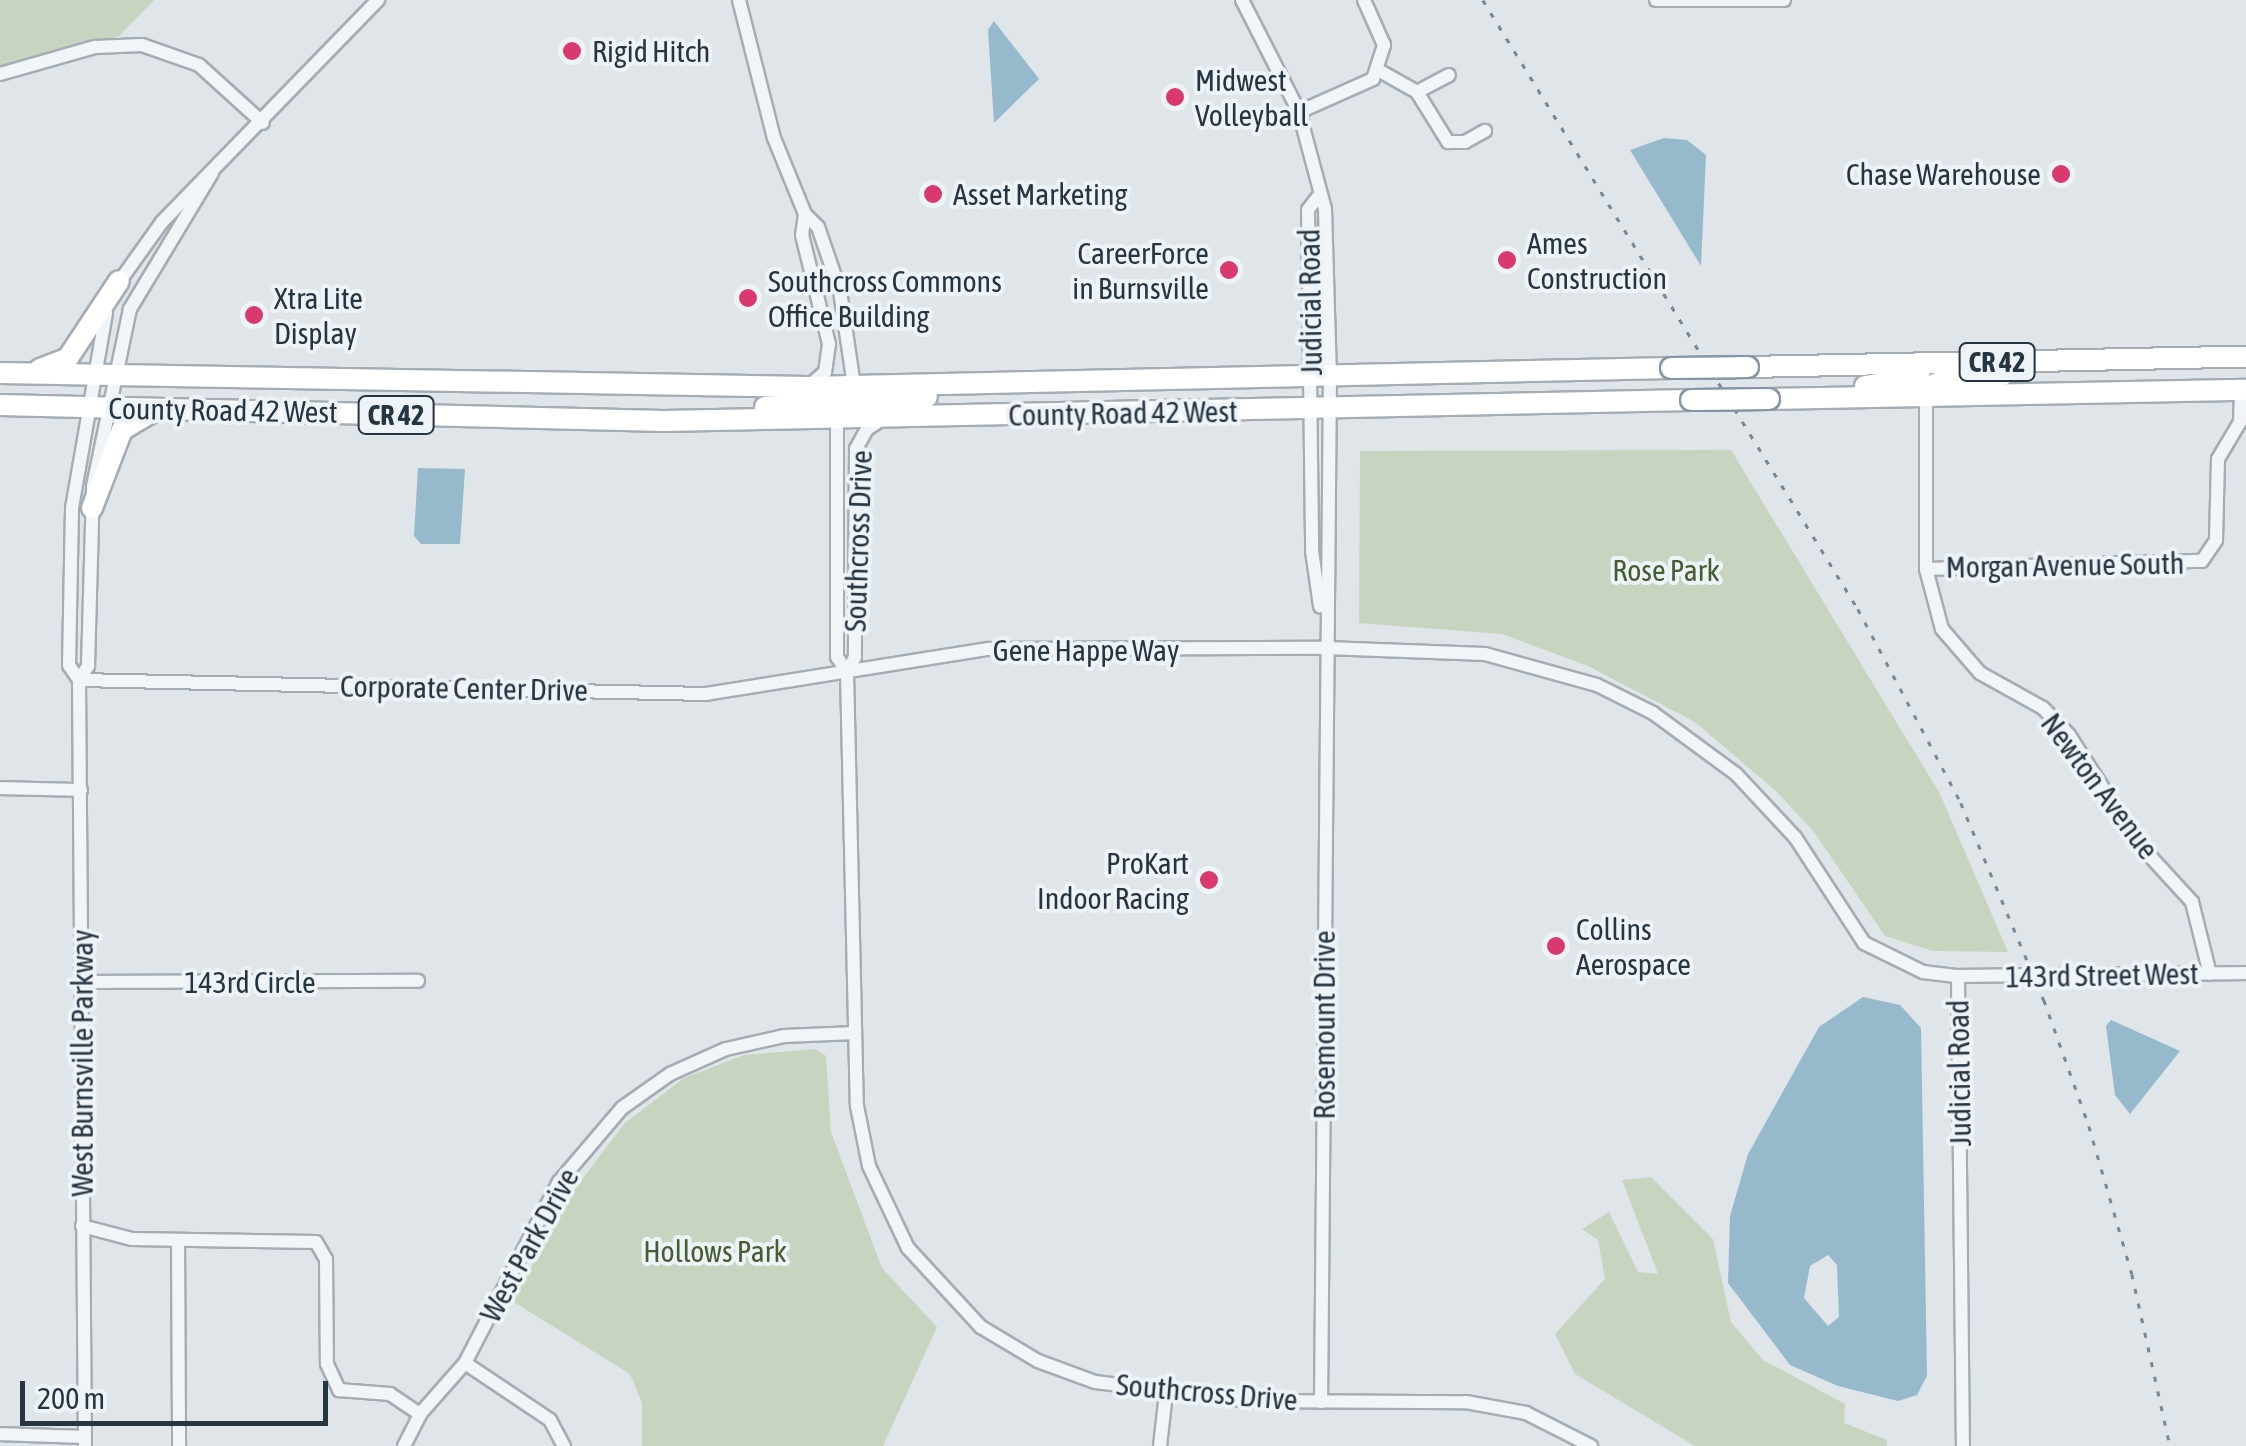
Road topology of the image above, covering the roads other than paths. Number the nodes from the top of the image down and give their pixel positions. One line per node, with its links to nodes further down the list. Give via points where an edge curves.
1 (378, 0): 13 (street)
2 (739, 0): 16 (street, via 756,83)
3 (1242, 0): 12 (street, Judicial Road)
4 (1364, 0): 8 (street, via 1382,30)
5 (1656, 0): 7 (street)
6 (1784, 0): 7 (street)
7 (1731, 1)
8 (1378, 70): 11 (street); 12 (street, via 1373,79)
9 (0, 74): 13 (street, via 95,47 142,45 199,65)
10 (1449, 74): 11 (street)
11 (1418, 92): 14 (street, via 1448,142 1466,142)
12 (1300, 112): 24 (street, Judicial Road, via 1317,198 1325,209)
13 (263, 123): 15 (street)
14 (1484, 130)
15 (212, 173): 17 (street, via 145,242); 23 (street, via 138,289)
16 (805, 214): 26 (street, via 818,227 840,291); 27 (street, via 802,234 829,344 825,372)
17 (119, 281): 22 (highway, via 68,358); 23 (street, via 101,326)
18 (2246, 357): 19 (highway, County Road 42 West / CR 42)
19 (2144, 359): 20 (highway, County Road 42 West / CR 42); 29 (highway, via 1947,379 1930,386)
20 (1924, 364): 24 (highway, County Road 42 West / CR 42, bridge); 30 (highway, via 1903,381)
21 (0, 373): 22 (highway, County Road 42 West / CR 42)
22 (24, 374): 23 (highway, County Road 42 West / CR 42)
23 (103, 376): 27 (highway, County Road 42 West / CR 42); 32 (street)
24 (1321, 376): 25 (highway, County Road 42 West / CR 42); 34 (street, Judicial Road)
25 (998, 383): 26 (highway, County Road 42 West / CR 42); 36 (highway, via 945,396 864,402)
26 (854, 386): 27 (highway, County Road 42 West / CR 42); 37 (highway, via 825,402)
27 (808, 387)
28 (2244, 390): 29 (highway, County Road 42 West / CR 42); 39 (street, Morgan Avenue South, via 2240,422 2218,459 2216,540 2202,561)
29 (1926, 396): 30 (highway, County Road 42 West / CR 42); 39 (street, Newton Avenue)
30 (1769, 399): 34 (highway, County Road 42 West / CR 42, bridge)
31 (0, 405): 32 (highway, County Road 42 West / CR 42)
32 (96, 408): 33 (highway, County Road 42 West / CR 42); 38 (street, West Burnsville Parkway); 42 (street, West Burnsville Parkway, via 72,508 69,665)
33 (160, 409): 37 (highway, County Road 42 West / CR 42); 38 (highway, via 122,430)
34 (1321, 409): 35 (highway, County Road 42 West / CR 42); 40 (street, Rosemount Drive)
35 (884, 418): 36 (highway, County Road 42 West / CR 42); 41 (street, Southcross Drive, via 867,429 856,450 855,656)
36 (837, 419): 37 (highway, County Road 42 West / CR 42); 41 (street, Southcross Drive, via 837,657)
37 (664, 421)
38 (92, 508): 42 (street, West Burnsville Parkway, via 88,666)
39 (1926, 569): 46 (street, Newton Avenue, via 1933,612 1951,645 1980,674 2056,720 2138,843 2186,892 2206,938)
40 (1326, 648): 41 (street, Gene Happe Way, via 988,649); 47 (street, Judicial Road, via 1510,658 1597,685 1653,712 1760,798 1795,837 1864,942 1923,972); 55 (street, Rosemount Drive)
41 (847, 672): 42 (street, Corporate Center Drive, via 706,694); 50 (street, Southcross Drive)
42 (80, 680): 44 (street, West Burnsville Parkway)
43 (0, 788): 44 (street)
44 (82, 790): 49 (street, West Burnsville Parkway)
45 (2246, 973): 46 (street, 143rd Street West)
46 (2210, 974): 47 (street, 143rd Street West)
47 (1958, 976): 64 (street, Judicial Road)
48 (418, 981): 49 (street, 143rd Circle)
49 (82, 982): 51 (street, West Burnsville Parkway)
50 (855, 1033): 53 (street, West Park Drive, via 784,1036 726,1049 670,1074 622,1108 559,1182); 54 (street, Southcross Drive, via 856,1106 869,1166 894,1227 932,1281 981,1327 1038,1361 1095,1382)
51 (82, 1226): 52 (street); 58 (street, West Burnsville Parkway)
52 (178, 1240): 56 (street, via 316,1242 326,1259 327,1364 339,1390 390,1394); 59 (street)
53 (465, 1364): 56 (street, West Park Drive); 61 (street, via 550,1420)
54 (1166, 1393): 55 (street, Southcross Drive); 62 (street)
55 (1321, 1402): 63 (street, Southcross Drive, via 1466,1402 1526,1413)
56 (420, 1414): 60 (street, West Park Drive)
57 (0, 1434): 58 (street)
58 (85, 1441)
59 (179, 1446)
60 (404, 1446)
61 (564, 1446)
62 (1160, 1446)
63 (1591, 1446)
64 (1963, 1446)

